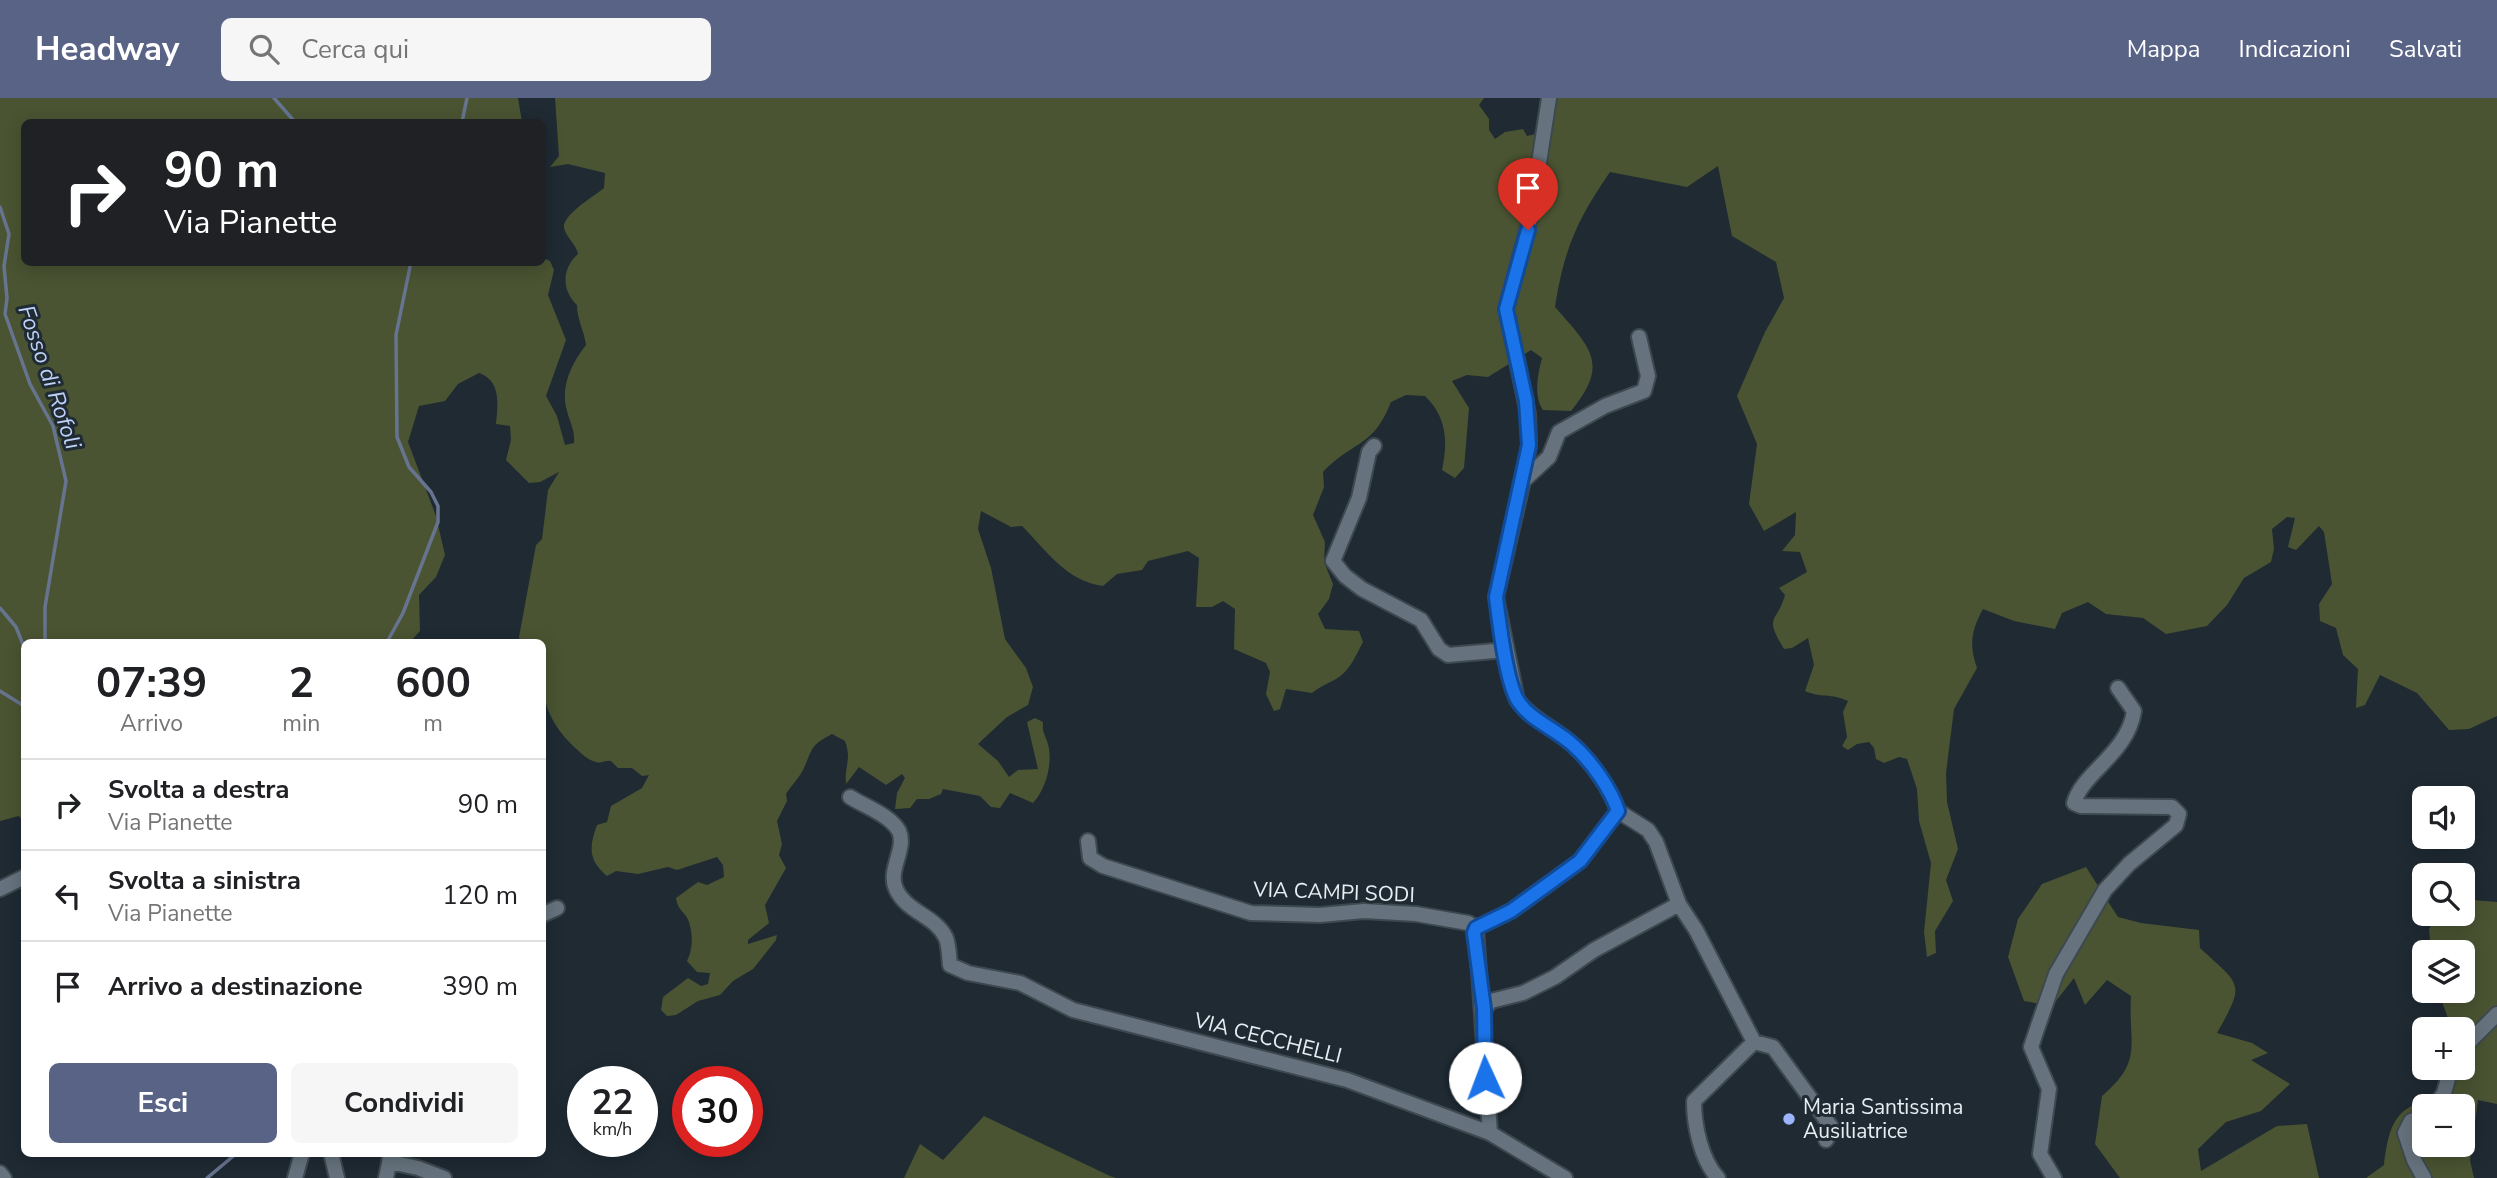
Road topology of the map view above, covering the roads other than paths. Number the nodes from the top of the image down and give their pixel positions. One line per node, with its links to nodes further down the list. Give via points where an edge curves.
1 (1549, 98): 4 (street, via 1531,215 1506,309 1528,414)
2 (1639, 337): 4 (street, via 1648,376 1644,391 1559,432 1549,457)
3 (1374, 446): 5 (street, via 1333,561 1362,589 1421,620 1448,655)
4 (1523, 481): 5 (street, via 1496,597)
5 (1506, 650): 8 (street, via 1517,700 1526,712 1573,745)
6 (2118, 688): 36 (street, via 2134,711 2133,723 2117,750 2077,792 2074,803 2172,807 2179,814 2175,825 2105,890 2056,974 2038,1026 2031,1047 2049,1089 2040,1154)
7 (850, 797): 21 (street, VIA CECCHELLI, via 887,818 898,831 892,876 895,888 905,904 939,928 946,939 950,965 968,974 1020,984 1073,1010 1347,1080)
8 (1618, 811): 12 (street, via 1656,842); 15 (street, via 1580,861 1511,911)
9 (1088, 841): 15 (street, VIA CAMPI SODI, via 1090,858 1103,866 1251,913 1416,914)
10 (21, 878): 11 (street)
11 (0, 889)
12 (1679, 904): 16 (street, via 1555,977 1523,993 1491,1001); 19 (street)
13 (556, 908): 14 (street)
14 (546, 913)
15 (1476, 928): 16 (street)
16 (1484, 1009): 21 (street)
17 (2497, 1014): 18 (street)
18 (2475, 1036)
19 (1755, 1042): 22 (street, via 1773,1047 1813,1099 1832,1128); 35 (street, via 1693,1101 1709,1169)
20 (2412, 1120): 23 (street, via 2405,1133)
21 (1490, 1133): 34 (street, VIA CECCHELLI)
22 (1826, 1140)
23 (2412, 1150)
24 (301, 1157): 30 (street)
25 (332, 1157): 31 (street)
26 (2415, 1157): 37 (street)
27 (391, 1158): 32 (street); 33 (street)
28 (0, 1172): 29 (street)
29 (4, 1178)
30 (295, 1178)
31 (337, 1178)
32 (386, 1178)
33 (444, 1178)
34 (1565, 1178)
35 (1718, 1178)
36 (2054, 1178)
37 (2424, 1178)

